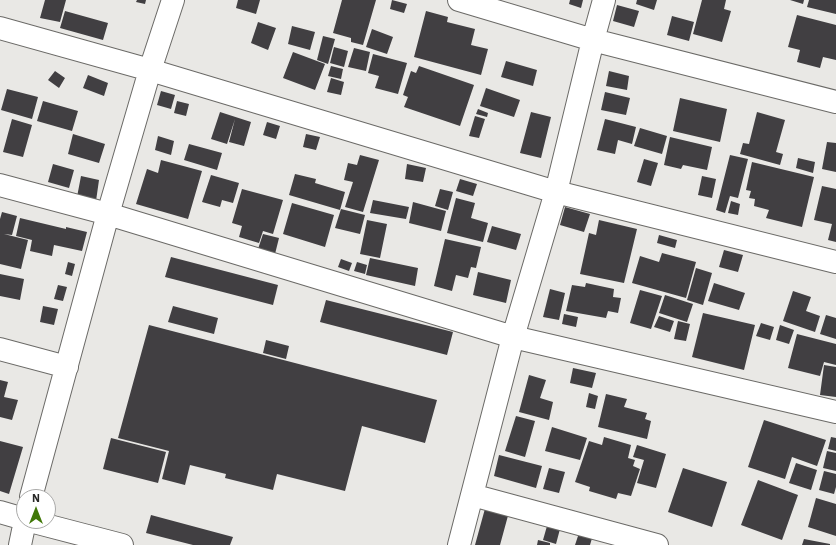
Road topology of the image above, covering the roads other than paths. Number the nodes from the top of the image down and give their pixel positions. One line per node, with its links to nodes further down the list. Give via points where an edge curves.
1 (173, 0): 6 (street)
2 (459, 0): 5 (street)
3 (604, 0): 5 (street)
4 (0, 28): 6 (street)
5 (593, 40): 7 (street); 9 (street)
6 (150, 70): 9 (street); 10 (street)
7 (836, 102)
8 (0, 185): 10 (street)
9 (556, 192): 11 (street); 12 (street)
10 (108, 214): 12 (street); 14 (street)
11 (836, 262)
12 (512, 337): 15 (street); 17 (street)
13 (0, 349): 14 (street)
14 (67, 367): 16 (street)
15 (836, 412)
16 (33, 489)
17 (472, 495): 24 (street); 25 (street)
18 (0, 512): 19 (street)
19 (16, 517)
20 (56, 528): 23 (street)
21 (23, 529): 22 (street)
22 (20, 545)
23 (122, 545)
24 (459, 545)
25 (657, 545)

